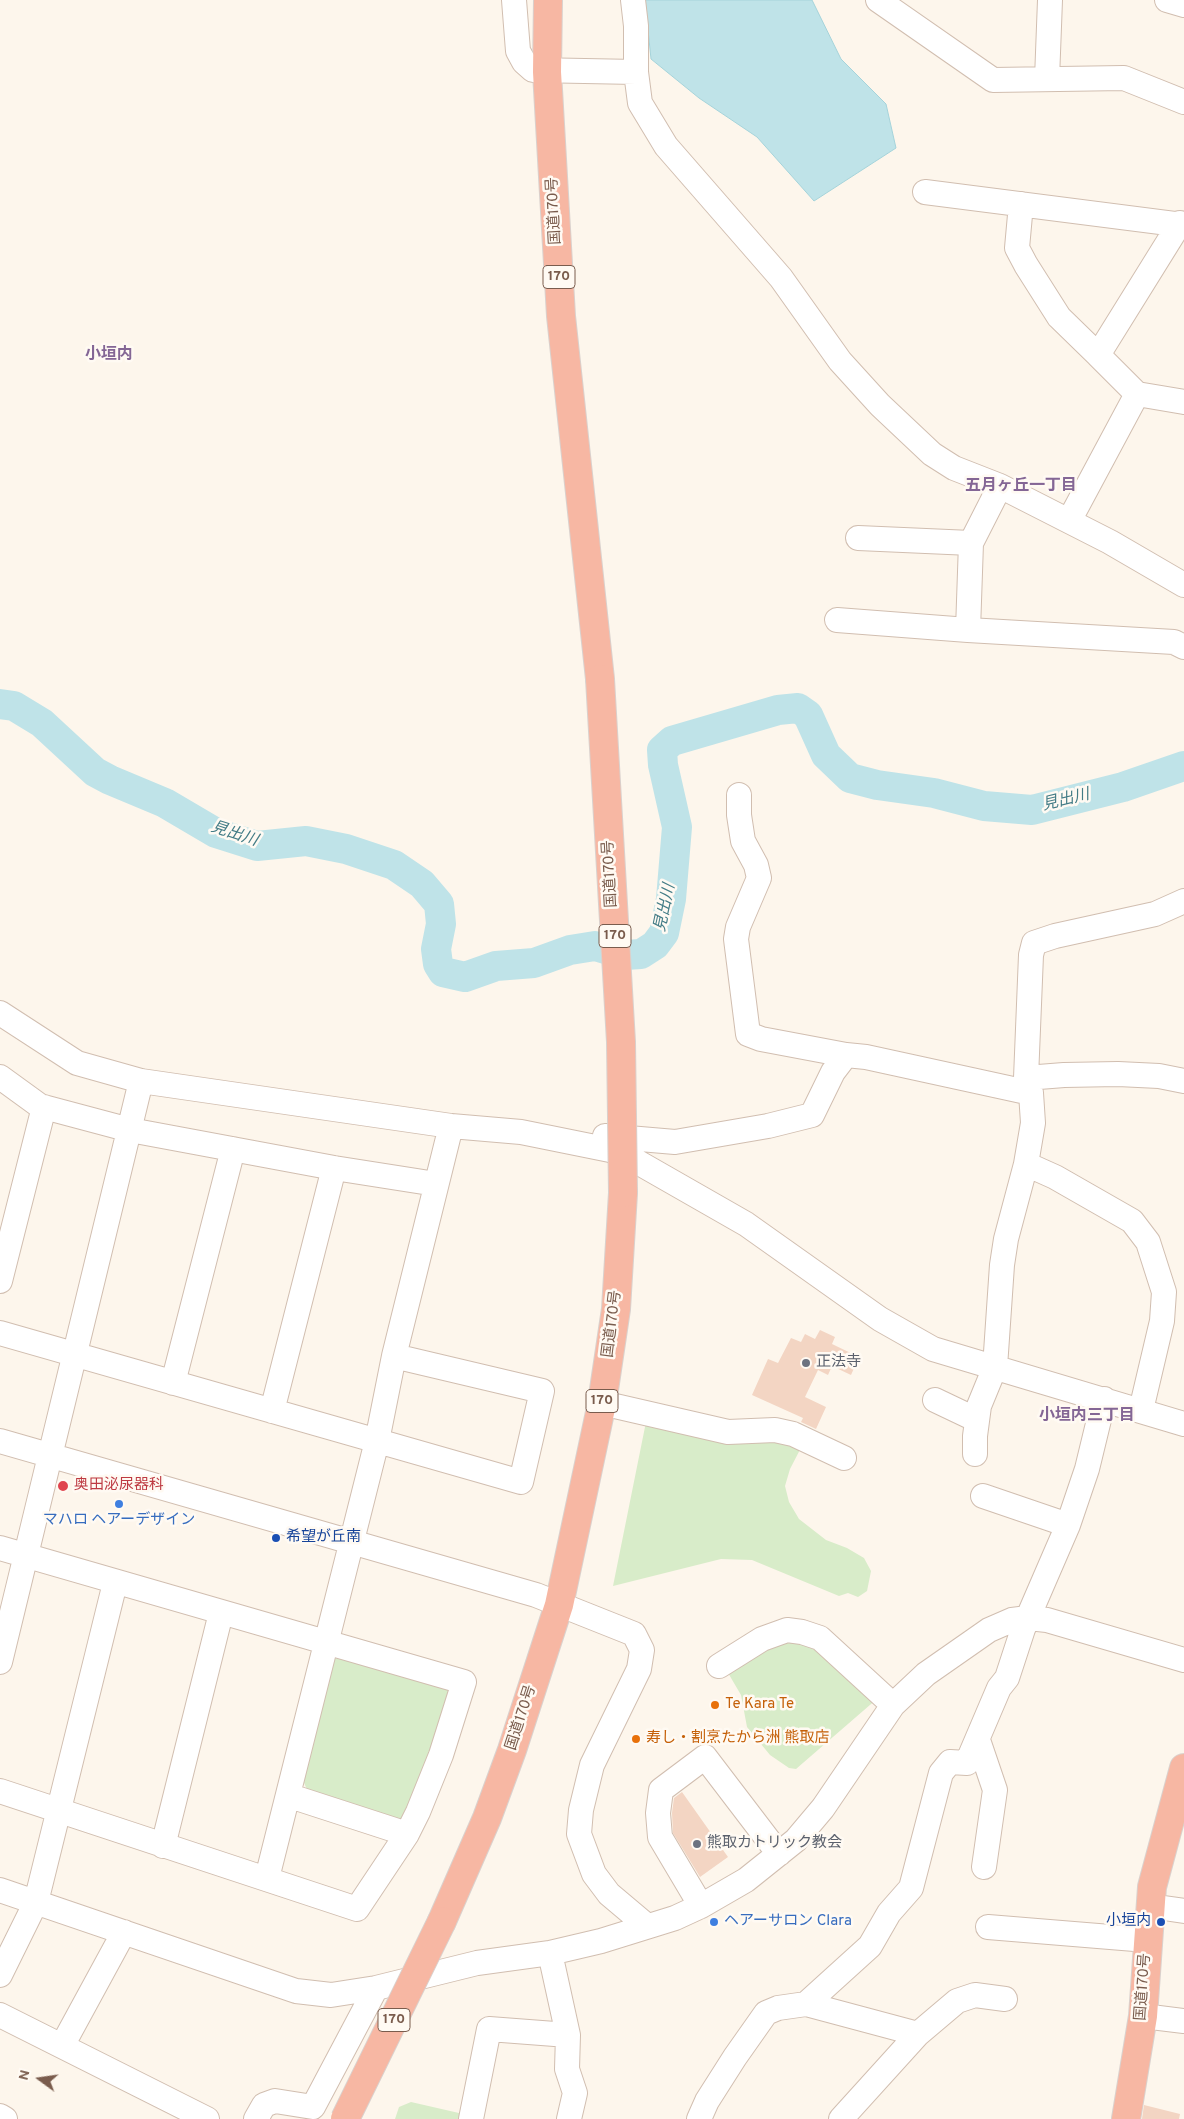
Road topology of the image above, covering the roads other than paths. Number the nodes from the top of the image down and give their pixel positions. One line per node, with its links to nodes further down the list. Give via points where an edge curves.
1 (514, 0): 9 (street, via 518,50 524,62 533,70)
2 (548, 0): 9 (highway, 国道170号 / 170)
3 (566, 0): 9 (highway, 国道170号 / 170)
4 (633, 0): 10 (street)
5 (878, 0): 11 (street, via 993,80)
6 (1050, 0): 11 (street)
7 (1168, 0): 8 (street)
8 (1184, 5)
9 (554, 72): 10 (street); 51 (highway, 国道170号 / 170, bridge, via 561,316 600,678 621,1042 623,1193 616,1310)
10 (636, 72): 19 (street, via 640,104 666,146 781,278 840,362 880,406 932,454 954,468)
11 (1047, 79): 12 (street, via 1124,78)
12 (1184, 102)
13 (925, 192): 14 (street)
14 (1021, 204): 15 (street); 16 (street, via 1017,248 1059,317)
15 (1182, 224): 16 (street)
16 (1098, 355): 17 (street)
17 (1137, 394): 18 (street); 20 (street)
18 (1184, 402)
19 (1000, 486): 20 (street); 22 (street)
20 (1069, 521): 23 (street)
21 (858, 538): 22 (street)
22 (971, 543): 25 (street)
23 (1184, 585)
24 (837, 620): 25 (street)
25 (968, 630): 26 (street, via 1174,642)
26 (1184, 648)
27 (739, 795): 30 (street, via 743,841 759,878 736,939 748,1034)
28 (1184, 901): 34 (street, via 1155,914 1034,943)
29 (0, 1013): 32 (street, via 77,1062)
30 (846, 1055): 34 (street); 38 (street, via 833,1072 812,1115 675,1142 608,1136)
31 (0, 1077): 35 (street)
32 (141, 1081): 36 (street); 37 (street)
33 (1184, 1081): 34 (street, via 1159,1076 1064,1075)
34 (1028, 1086): 40 (street, via 1033,1123)
35 (44, 1107): 37 (street); 43 (street)
36 (451, 1126): 38 (street, via 521,1132); 42 (street)
37 (130, 1130): 39 (street); 45 (street)
38 (586, 1144): 47 (street, via 634,1160 746,1224 908,1337 933,1349)
39 (233, 1149): 41 (street); 48 (street)
40 (1026, 1164): 47 (street, via 1002,1265); 52 (street, via 1056,1177 1132,1222 1148,1242 1164,1292 1162,1321)
41 (334, 1168): 42 (street); 53 (street)
42 (436, 1184): 46 (street)
43 (0, 1281)
44 (0, 1333): 45 (street)
45 (75, 1354): 48 (street); 59 (street)
46 (394, 1356): 57 (street); 57 (street, via 542,1391 521,1482)
47 (995, 1367): 49 (street); 54 (street)
48 (173, 1383): 53 (street)
49 (1104, 1399): 52 (street); 62 (street, via 1087,1469)
50 (935, 1400): 54 (street)
51 (602, 1402): 60 (street, via 728,1432 775,1430 793,1434); 67 (highway, 国道170号 / 170)
52 (1141, 1410): 55 (street)
53 (272, 1411): 57 (street)
54 (977, 1420): 58 (street)
55 (1184, 1424)
56 (0, 1441): 59 (street)
57 (377, 1441): 63 (street)
58 (975, 1454)
59 (50, 1455): 63 (street); 65 (street)
60 (844, 1458)
61 (983, 1496): 62 (street)
62 (1068, 1525): 69 (street)
63 (352, 1541): 67 (street, via 536,1595); 70 (street)
64 (0, 1548): 65 (street)
65 (26, 1555): 66 (street); 72 (street)
66 (115, 1583): 68 (street); 79 (street)
67 (559, 1605): 90 (street, via 620,1626 634,1634 642,1650 639,1669 592,1765 580,1810 579,1834 594,1874 609,1894); 109 (highway, 国道170号 / 170, bridge, via 494,1801 442,1921)
68 (221, 1613): 70 (street); 81 (street)
69 (1028, 1618): 71 (street, via 1047,1620); 74 (street, via 1012,1620 989,1630 926,1674); 75 (street, via 1007,1678 999,1688)
70 (326, 1641): 78 (street); 80 (street, via 464,1682 441,1755)
71 (1184, 1660)
72 (0, 1662)
73 (719, 1666): 74 (street, via 769,1636 787,1630 802,1632 820,1638)
74 (893, 1705): 82 (street, via 823,1808 796,1840)
75 (978, 1740): 83 (street, via 995,1790); 98 (street, via 967,1763 950,1762 941,1773 911,1888 889,1913 870,1946)
76 (1184, 1768): 88 (highway, 国道170号, via 1152,1887)
77 (0, 1791): 79 (street)
78 (290, 1796): 80 (street); 84 (street)
79 (59, 1812): 81 (street); 86 (street)
80 (407, 1834): 84 (street, via 357,1909)
81 (163, 1846): 84 (street)
82 (779, 1854): 87 (street, via 746,1880); 87 (street, via 706,1757 661,1790 658,1813 660,1837)
83 (984, 1866)
84 (267, 1878)
85 (0, 1890): 86 (street)
86 (36, 1902): 92 (street); 95 (street)
87 (701, 1906): 90 (street)
88 (1150, 1906): 89 (street); 93 (highway, 国道170号)
89 (1184, 1911)
90 (647, 1926): 94 (street)
91 (988, 1927): 93 (street)
92 (124, 1932): 96 (street, via 296,1991 331,1995); 104 (street)
93 (1147, 1940): 100 (highway, 国道170号)
94 (550, 1953): 96 (street, via 478,1963); 103 (street)
95 (0, 1975)
96 (376, 1988): 108 (street, via 313,2107 275,2101 264,2105)
97 (1005, 1999): 102 (street, via 975,1995 957,2001)
98 (806, 2004): 102 (street); 112 (street, via 766,2013 707,2101)
99 (0, 2015): 104 (street)
100 (1143, 2016): 101 (street); 114 (highway, 国道170号)
101 (1184, 2021)
102 (918, 2034): 113 (street)
103 (568, 2035): 110 (street, via 489,2029); 111 (street, via 567,2069 575,2093)
104 (62, 2046): 107 (street)
105 (0, 2116): 106 (street)
106 (5, 2119)
107 (207, 2119)
108 (256, 2119)
109 (345, 2119)
110 (471, 2119)
111 (569, 2119)
112 (699, 2119)
113 (841, 2119)
114 (1126, 2119)

